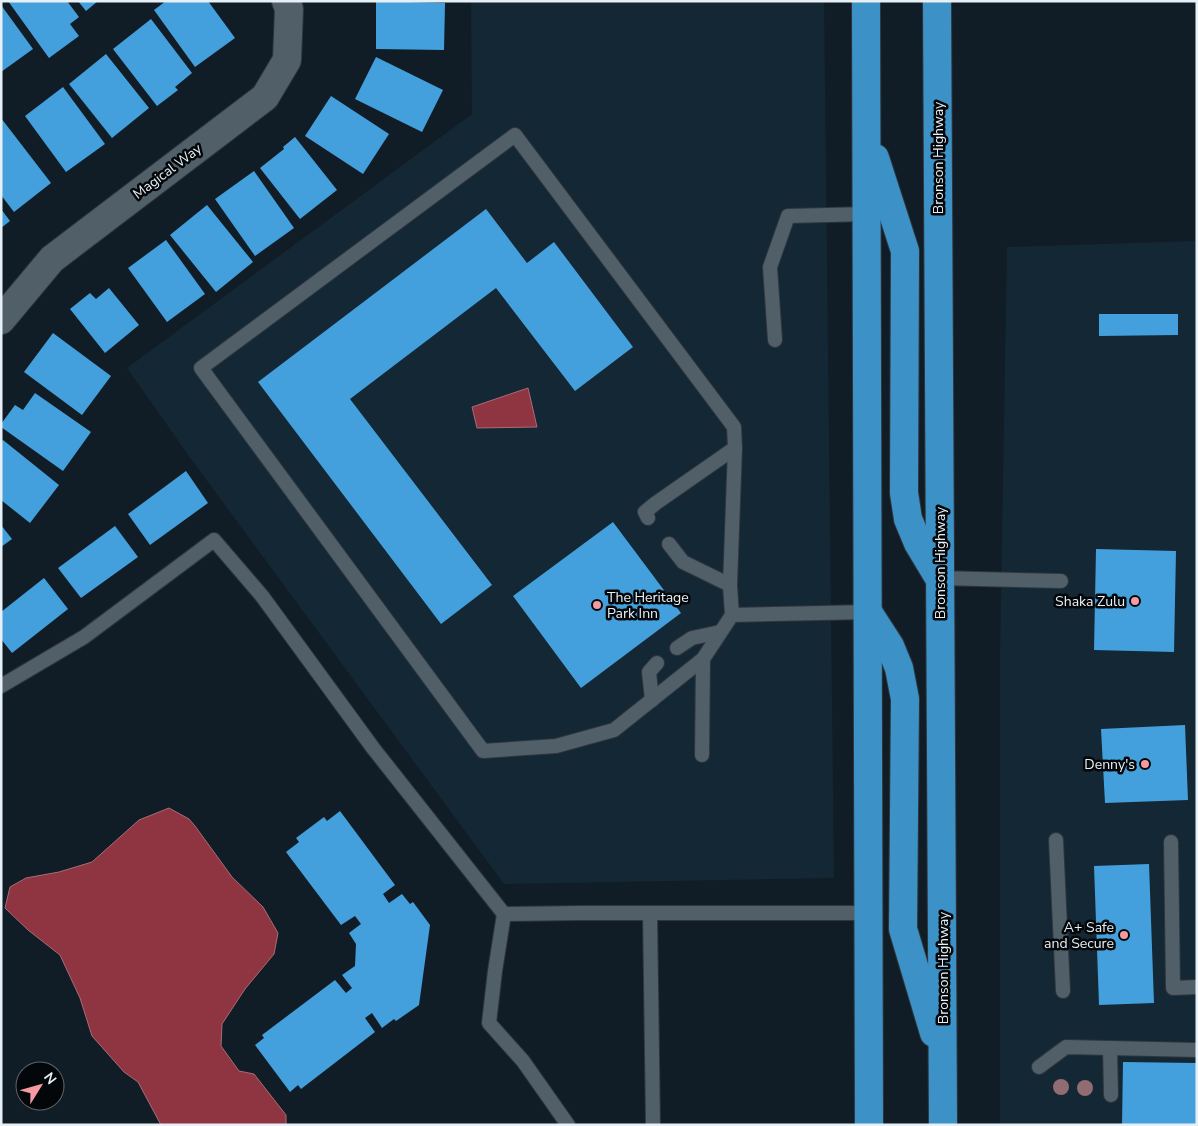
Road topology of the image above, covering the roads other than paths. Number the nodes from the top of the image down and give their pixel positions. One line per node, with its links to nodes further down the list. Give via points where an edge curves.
1 (286, 1): 6 (street, Magical Way, via 289,9 287,60 265,97 52,259)
2 (866, 1): 4 (highway)
3 (937, 1): 11 (highway, Bronson Highway)
4 (867, 132): 5 (highway); 11 (highway, via 905,251 904,493 908,519)
5 (867, 214): 7 (lane, via 788,216 770,267); 14 (highway)
6 (1, 320)
7 (774, 340)
8 (735, 448): 9 (lane, via 656,503 645,512); 13 (lane); 21 (lane, via 734,427 515,135 201,368 482,751 556,746 614,730)
9 (648, 518)
10 (669, 544): 13 (lane, via 683,562)
11 (939, 578): 12 (lane); 32 (highway, Bronson Highway)
12 (1061, 581)
13 (730, 585): 15 (lane)
14 (868, 612): 15 (lane); 26 (highway); 32 (highway, via 890,646 899,668 905,699 903,929)
15 (732, 615): 16 (lane)
16 (720, 632): 17 (lane, via 692,638); 18 (lane)
17 (677, 648)
18 (703, 659): 21 (lane); 22 (lane)
19 (657, 663): 21 (lane, via 649,672)
20 (1, 686): 27 (lane, via 84,638 214,540 262,596 373,748)
21 (652, 700)
22 (702, 755)
23 (1056, 840): 29 (lane)
24 (1171, 842): 28 (lane, via 1172,988)
25 (650, 913): 26 (lane); 27 (lane); 36 (lane)
26 (869, 913): 37 (highway)
27 (504, 914): 35 (lane, via 489,1023 523,1061)
28 (1197, 987)
29 (1063, 991)
30 (1110, 1048): 31 (lane); 33 (lane, via 1066,1047); 34 (lane)
31 (1197, 1050)
32 (943, 1066): 38 (highway, Bronson Highway)
33 (1039, 1067)
34 (1111, 1095)
35 (568, 1125)
36 (653, 1125)
37 (869, 1125)
38 (944, 1125)

